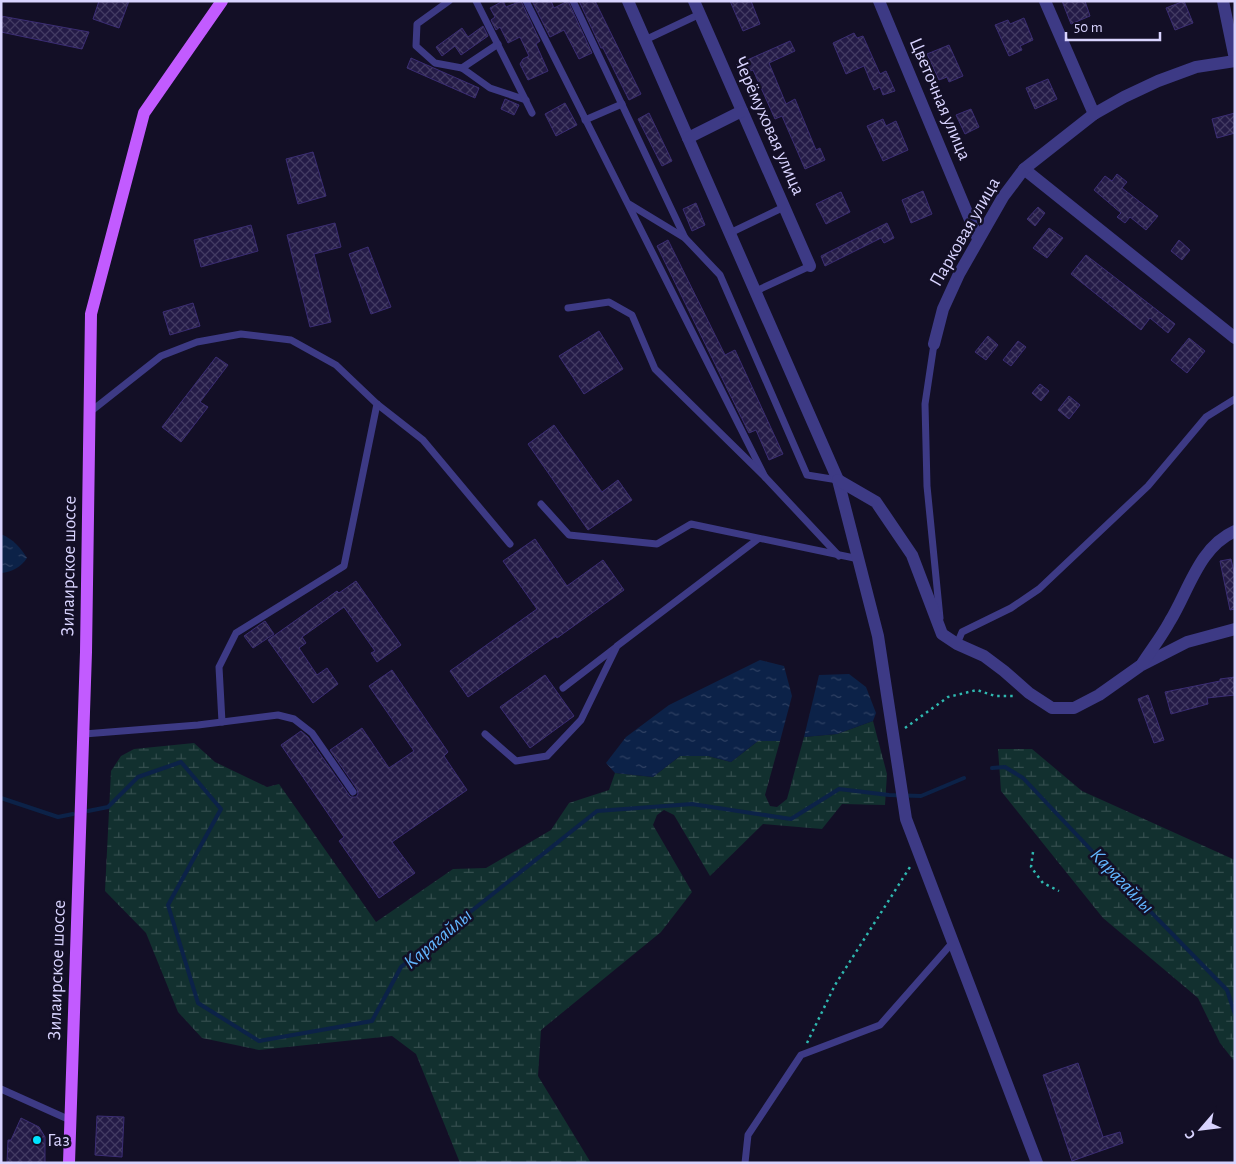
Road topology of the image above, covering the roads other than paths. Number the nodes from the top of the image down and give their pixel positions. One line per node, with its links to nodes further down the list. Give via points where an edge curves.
1 (222, 1): 36 (main road, Зилаирское шоссе, via 144,114 91,314)
2 (448, 1): 15 (lane, via 417,24 416,46 435,63)
3 (476, 1): 13 (lane)
4 (526, 1): 21 (lane)
5 (573, 1): 17 (lane)
6 (628, 1): 12 (street)
7 (694, 1): 11 (street, Черёмуховая улица)
8 (879, 1): 28 (street, Цветочная улица)
9 (1046, 1): 20 (street)
10 (1223, 1): 14 (street)
11 (700, 14): 12 (lane); 18 (street, Черёмуховая улица)
12 (645, 40): 22 (street)
13 (498, 44): 15 (lane); 16 (lane)
14 (1235, 60): 20 (street, Парковая улица, via 1196,67 1124,97)
15 (462, 68): 16 (lane, via 490,88)
16 (526, 100): 19 (lane)
17 (622, 104): 21 (lane); 27 (lane)
18 (742, 111): 22 (street); 25 (street, Черёмуховая улица)
19 (532, 113)
20 (1094, 114): 23 (street, Парковая улица)
21 (585, 120): 24 (lane)
22 (688, 138): 26 (street)
23 (1024, 170): 28 (street, Парковая улица); 32 (street)
24 (627, 203): 27 (lane); 37 (lane)
25 (784, 207): 26 (lane); 29 (street, Черёмуховая улица)
26 (730, 233): 30 (street)
27 (685, 238): 38 (lane, via 720,275 807,475)
28 (978, 239): 33 (street, Парковая улица, via 943,308)
29 (810, 266): 30 (lane)
30 (756, 291): 38 (street)
31 (568, 308): 37 (lane, via 609,302 632,314 654,369)
32 (1235, 338)
33 (934, 344): 46 (lane, via 925,404 927,486)
34 (1235, 398): 47 (lane, via 1206,417 1148,486 1040,589 1011,608 962,632)
35 (377, 404): 36 (lane, via 336,365 291,340 241,334 197,342 161,356); 42 (lane, via 423,440); 51 (lane, via 344,566 236,633 219,667)
36 (90, 412): 52 (main road, Зилаирское шоссе)
37 (765, 477): 43 (lane)
38 (838, 480): 44 (street); 46 (street, via 876,502 912,555)
39 (541, 504): 41 (lane, via 569,535 658,544 691,524)
40 (1235, 531): 49 (street, via 1212,547 1185,590 1171,621)
41 (758, 539): 43 (lane); 48 (lane)
42 (510, 544)
43 (840, 556): 44 (lane)
44 (859, 559): 55 (street, via 878,636 906,819)
45 (1235, 629): 49 (street, via 1188,642)
46 (942, 634): 47 (street)
47 (957, 644): 49 (street, via 984,656 1052,708 1074,708)
48 (617, 646): 50 (lane); 53 (lane, via 581,720 547,756 516,761)
49 (1140, 666)
50 (564, 688)
51 (222, 722): 52 (lane); 54 (lane, via 278,715 294,719 312,733)
52 (84, 734): 57 (main road, Зилаирское шоссе)
53 (485, 734)
54 (353, 792)
55 (953, 942): 59 (lane, via 880,1025 801,1055 748,1135); 60 (street)
56 (1, 1089): 57 (lane)
57 (70, 1120): 58 (main road, Зилаирское шоссе)
58 (69, 1163)
59 (744, 1163)
60 (1037, 1163)

